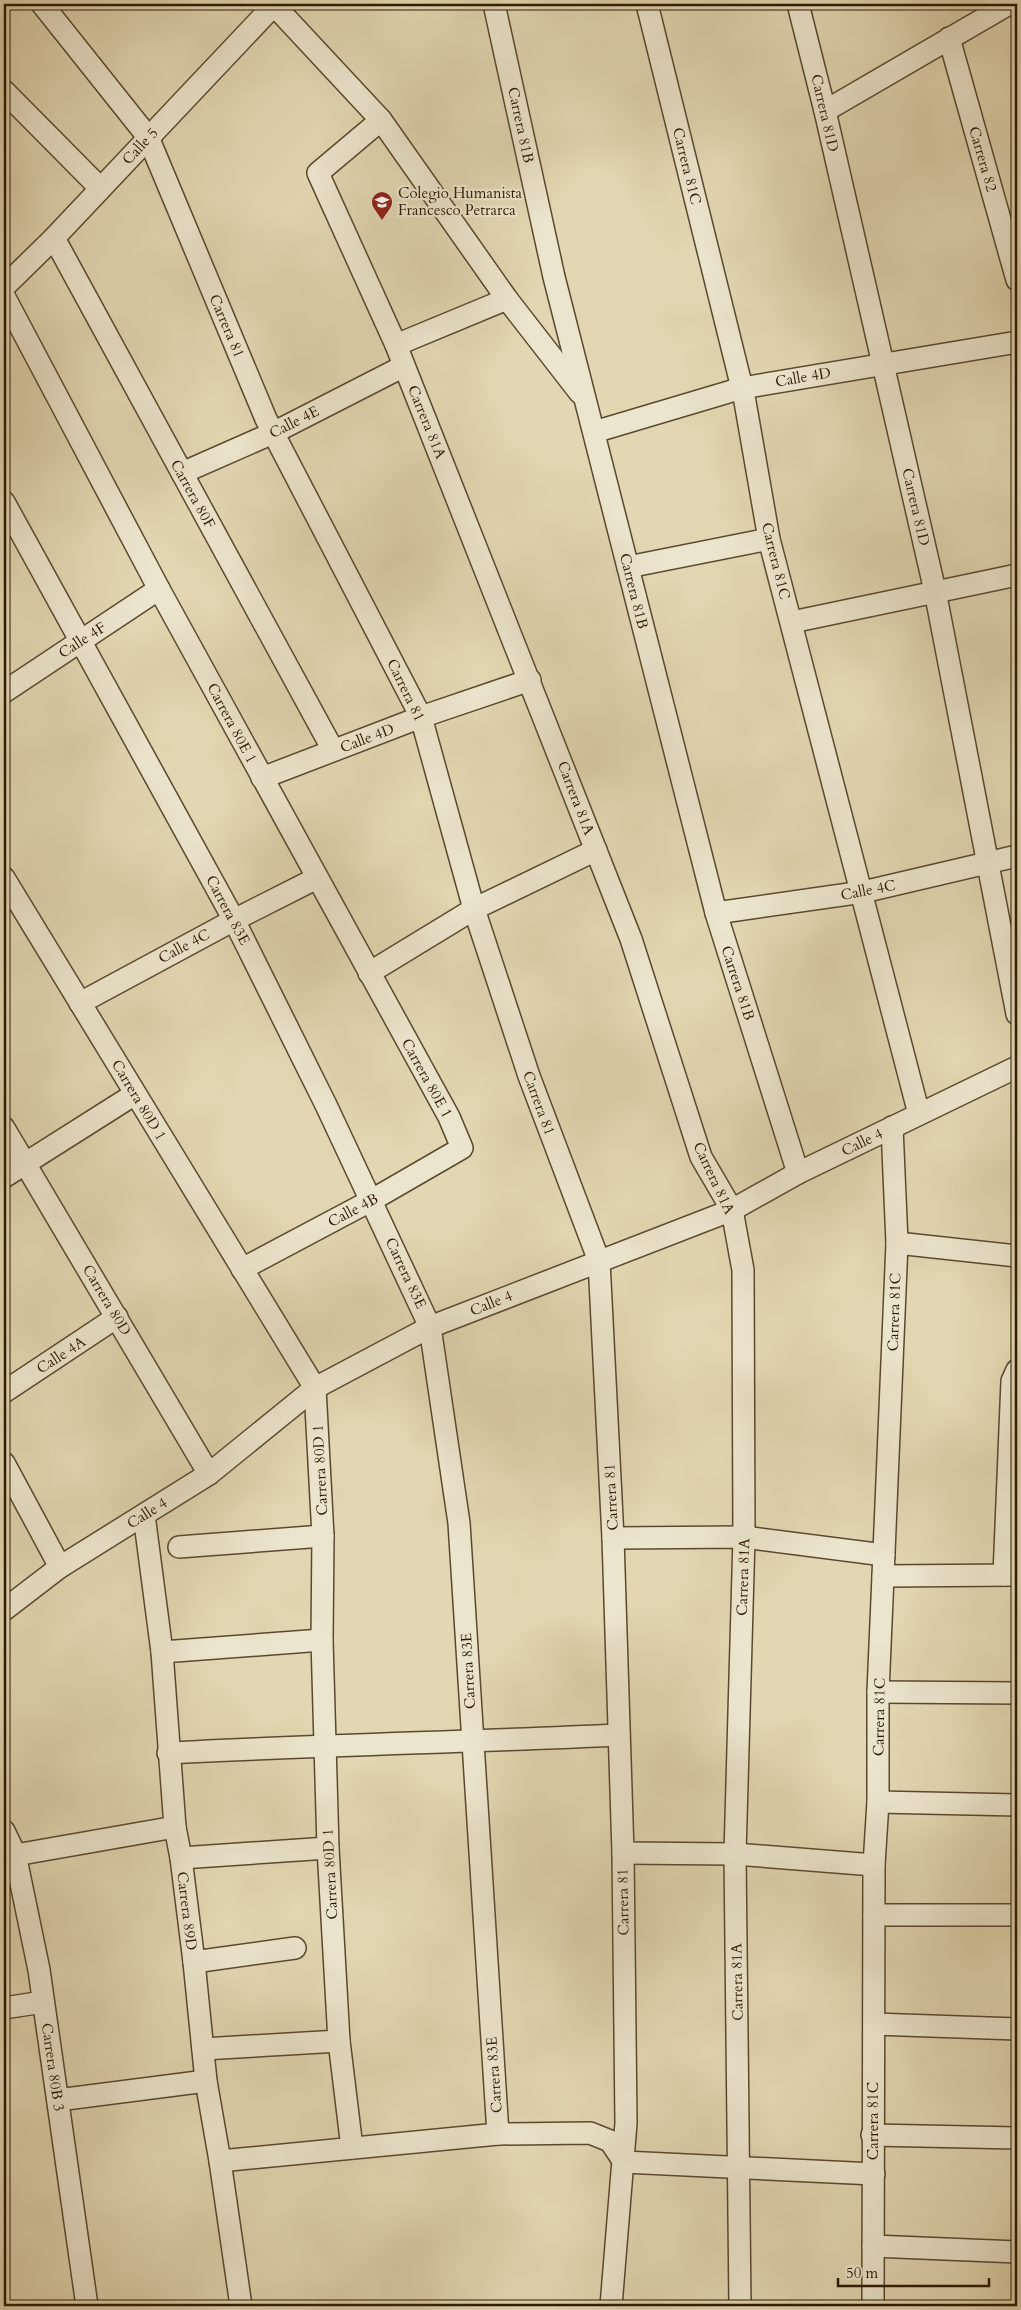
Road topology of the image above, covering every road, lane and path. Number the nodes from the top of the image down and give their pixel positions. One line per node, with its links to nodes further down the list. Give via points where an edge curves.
1 (42, 4): 11 (street, Carrera 81)
2 (274, 4): 10 (street); 11 (street, Calle 5)
3 (494, 4): 23 (street, Carrera 81B, via 554,277)
4 (647, 4): 22 (street, Carrera 81C)
5 (798, 4): 9 (street, Carrera 81D)
6 (1009, 4): 7 (street)
7 (949, 38): 9 (street); 14 (street, Carrera 82)
8 (4, 92): 12 (street)
9 (825, 111): 20 (street, Carrera 81D)
10 (381, 120): 17 (street); 19 (street, Carrera 81A, via 318,173)
11 (148, 137): 12 (street, Calle 5); 25 (street, Carrera 81)
12 (100, 188): 13 (street, Calle 5)
13 (54, 238): 15 (street, Calle 5); 26 (street, Carrera 80F)
14 (1017, 280)
15 (4, 287)
16 (4, 296): 31 (street, Carrera 80E 1)
17 (507, 299): 19 (street); 23 (street)
18 (1017, 342): 20 (street, Calle 4D)
19 (396, 345): 21 (street, Carrera 81A)
20 (882, 363): 22 (street, Calle 4D); 32 (street, Carrera 81D)
21 (404, 366): 25 (street, Calle 4E); 35 (street, Carrera 81A)
22 (742, 388): 24 (street, Calle 4D); 28 (street, Carrera 81C)
23 (586, 400): 24 (street, Carrera 81B)
24 (594, 432): 29 (street, Carrera 81B)
25 (273, 433): 26 (street, Calle 4E); 37 (street, Carrera 81)
26 (182, 473): 38 (street, Carrera 80F)
27 (4, 502): 34 (street, Carrera 83E)
28 (770, 539): 29 (street); 33 (street, Carrera 81C)
29 (628, 567): 47 (street, Carrera 81B)
30 (1017, 575): 32 (street)
31 (160, 589): 34 (street, Calle 4F); 39 (street, Carrera 80E 1)
32 (935, 591): 33 (street); 42 (street, Carrera 81D)
33 (792, 622): 45 (street, Carrera 81C)
34 (80, 642): 36 (street, Calle 4F); 48 (street, Carrera 83E)
35 (530, 680): 37 (street, Calle 4D); 40 (street, Carrera 81A)
36 (4, 692)
37 (421, 717): 38 (street, Calle 4D); 46 (street, Carrera 81)
38 (333, 750): 39 (street, Calle 4D)
39 (262, 778): 43 (street, Carrera 80E 1)
40 (596, 850): 46 (street); 62 (street, Carrera 81A, via 631,939 701,1157)
41 (1017, 856): 42 (street, Calle 4C)
42 (988, 864): 45 (street, Calle 4C); 51 (street, Carrera 81D)
43 (317, 878): 48 (street, Calle 4C); 49 (street, Carrera 80E 1)
44 (7, 892): 50 (street, Carrera 80D 1)
45 (863, 892): 47 (street, Calle 4C); 54 (street, Carrera 81C)
46 (474, 909): 49 (street); 65 (street, Carrera 81, via 528,1076)
47 (716, 913): 59 (street, Carrera 81B)
48 (234, 920): 50 (street, Calle 4C); 61 (street, Carrera 83E)
49 (369, 973): 57 (street, Carrera 80E 1, via 449,1117)
50 (80, 1003): 53 (street, Carrera 80D 1)
51 (1017, 1014)
52 (1017, 1067): 54 (street, Calle 4)
53 (135, 1094): 58 (street); 66 (street, Carrera 80D 1)
54 (919, 1114): 55 (street, Calle 4)
55 (892, 1127): 59 (street, Calle 4); 63 (street, Carrera 81C)
56 (4, 1128): 58 (street, Carrera 80D)
57 (462, 1148): 61 (street, Calle 4B)
58 (26, 1163): 60 (street); 67 (street, Carrera 80D)
59 (798, 1173): 62 (street, Calle 4)
60 (4, 1177)
61 (372, 1200): 66 (street, Calle 4B); 68 (street, Carrera 83E)
62 (732, 1210): 65 (street, Calle 4); 77 (street, Carrera 81A, via 743,1270)
63 (897, 1243): 64 (street); 80 (street, Carrera 81C)
64 (1017, 1256)
65 (598, 1261): 68 (street, Calle 4); 78 (street, Carrera 81)
66 (242, 1269): 70 (street, Carrera 80D 1)
67 (117, 1317): 71 (street, Calle 4A); 74 (street, Carrera 80D)
68 (430, 1327): 70 (street, Calle 4); 90 (street, Carrera 83E, via 459,1523)
69 (1017, 1370): 73 (street, via 1012,1381)
70 (315, 1388): 74 (street, Calle 4); 76 (street, Carrera 80D 1)
71 (4, 1392)
72 (4, 1463): 81 (street)
73 (1013, 1468): 82 (street)
74 (209, 1474): 75 (street, Calle 4)
75 (144, 1515): 81 (street, Calle 4); 86 (street, Carrera 89D)
76 (323, 1536): 79 (street); 85 (street, Carrera 80D 1)
77 (744, 1537): 78 (street); 80 (street); 99 (street, Carrera 81A)
78 (613, 1538): 89 (street, Carrera 81)
79 (179, 1547)
80 (884, 1555): 83 (street, Carrera 81C)
81 (60, 1568): 84 (street, Calle 4)
82 (1010, 1575): 83 (street)
83 (883, 1576): 87 (street, Carrera 81C)
84 (4, 1610)
85 (322, 1640): 86 (street); 91 (street, Carrera 80D 1)
86 (162, 1652): 92 (street, Carrera 89D)
87 (878, 1692): 88 (street); 93 (street, Carrera 81C)
88 (1017, 1693)
89 (619, 1735): 90 (street); 98 (street, Carrera 81)
90 (472, 1742): 91 (street); 115 (street, Carrera 83E)
91 (326, 1744): 92 (street); 97 (street, Carrera 80D 1)
92 (168, 1753): 95 (street, Carrera 89D)
93 (878, 1802): 94 (street); 102 (street, Carrera 81C)
94 (1017, 1805)
95 (175, 1828): 100 (street); 101 (street, Carrera 89D)
96 (4, 1831): 100 (street, Carrera 80B 3)
97 (328, 1848): 101 (street); 111 (street, Carrera 80D 1)
98 (623, 1853): 99 (street); 120 (street, Carrera 81)
99 (735, 1854): 102 (street); 121 (street, Carrera 81A)
100 (9, 1855): 107 (street, Carrera 80B 3)
101 (181, 1858): 106 (street, Carrera 89D)
102 (874, 1866): 103 (street, Carrera 81C)
103 (874, 1915): 104 (street); 109 (street, Carrera 81C)
104 (1017, 1915)
105 (295, 1948): 106 (street)
106 (194, 1962): 112 (street, Carrera 89D)
107 (43, 2002): 108 (street); 114 (street, Carrera 80B 3)
108 (4, 2008)
109 (874, 2024): 110 (street); 116 (street, Carrera 81C)
110 (1017, 2029)
111 (339, 2040): 112 (street); 118 (street, Carrera 80D 1)
112 (203, 2049): 113 (street, Carrera 89D)
113 (206, 2081): 114 (street); 119 (street, Carrera 89D)
114 (58, 2100): 125 (street, Carrera 80B 3)
115 (498, 2134): 118 (street); 120 (street, via 590,2133 610,2141)
116 (872, 2135): 117 (street); 122 (street, Carrera 81C)
117 (1017, 2138)
118 (352, 2148): 119 (street)
119 (220, 2161): 126 (street, Carrera 89D)
120 (624, 2162): 121 (street); 127 (street, Carrera 81)
121 (739, 2169): 122 (street); 128 (street, Carrera 81A)
122 (874, 2174): 123 (street, Carrera 81C)
123 (873, 2246): 124 (street); 129 (street, Carrera 81C)
124 (1017, 2252)
125 (87, 2306)
126 (241, 2306)
127 (611, 2306)
128 (740, 2306)
129 (873, 2306)

